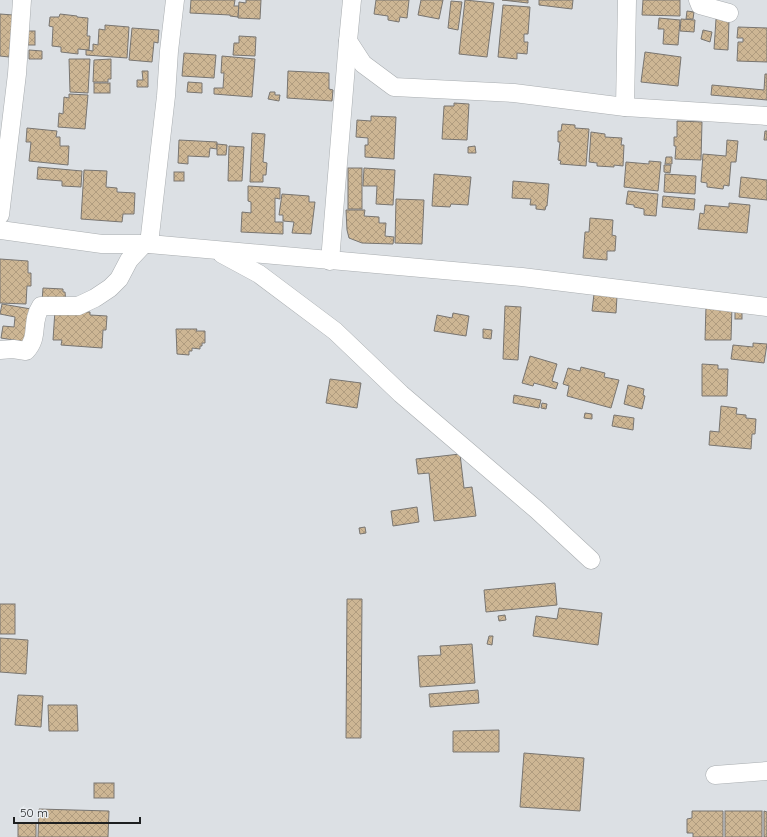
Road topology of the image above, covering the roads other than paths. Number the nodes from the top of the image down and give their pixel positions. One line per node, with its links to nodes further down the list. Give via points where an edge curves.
1 (22, 0): 10 (street, via 17,74)
2 (175, 0): 12 (street, via 166,96)
3 (352, 0): 7 (street)
4 (627, 0): 8 (street)
5 (698, 0): 6 (street, via 700,6)
6 (729, 13)
7 (348, 41): 8 (street, via 363,64 394,87 514,93); 14 (street)
8 (625, 107): 9 (street)
9 (767, 116)
10 (0, 215)
11 (0, 230): 12 (street, via 102,244)
12 (147, 244): 13 (street); 16 (street, via 129,260 119,279 95,298 78,306 41,306 36,313 35,334 26,351)
13 (214, 250): 14 (street); 17 (street, via 259,274 335,331 401,394 537,510)
14 (330, 261): 15 (street, via 522,277)
15 (767, 307)
16 (0, 350)
17 (591, 560)
18 (767, 771): 19 (street)
19 (715, 775)

